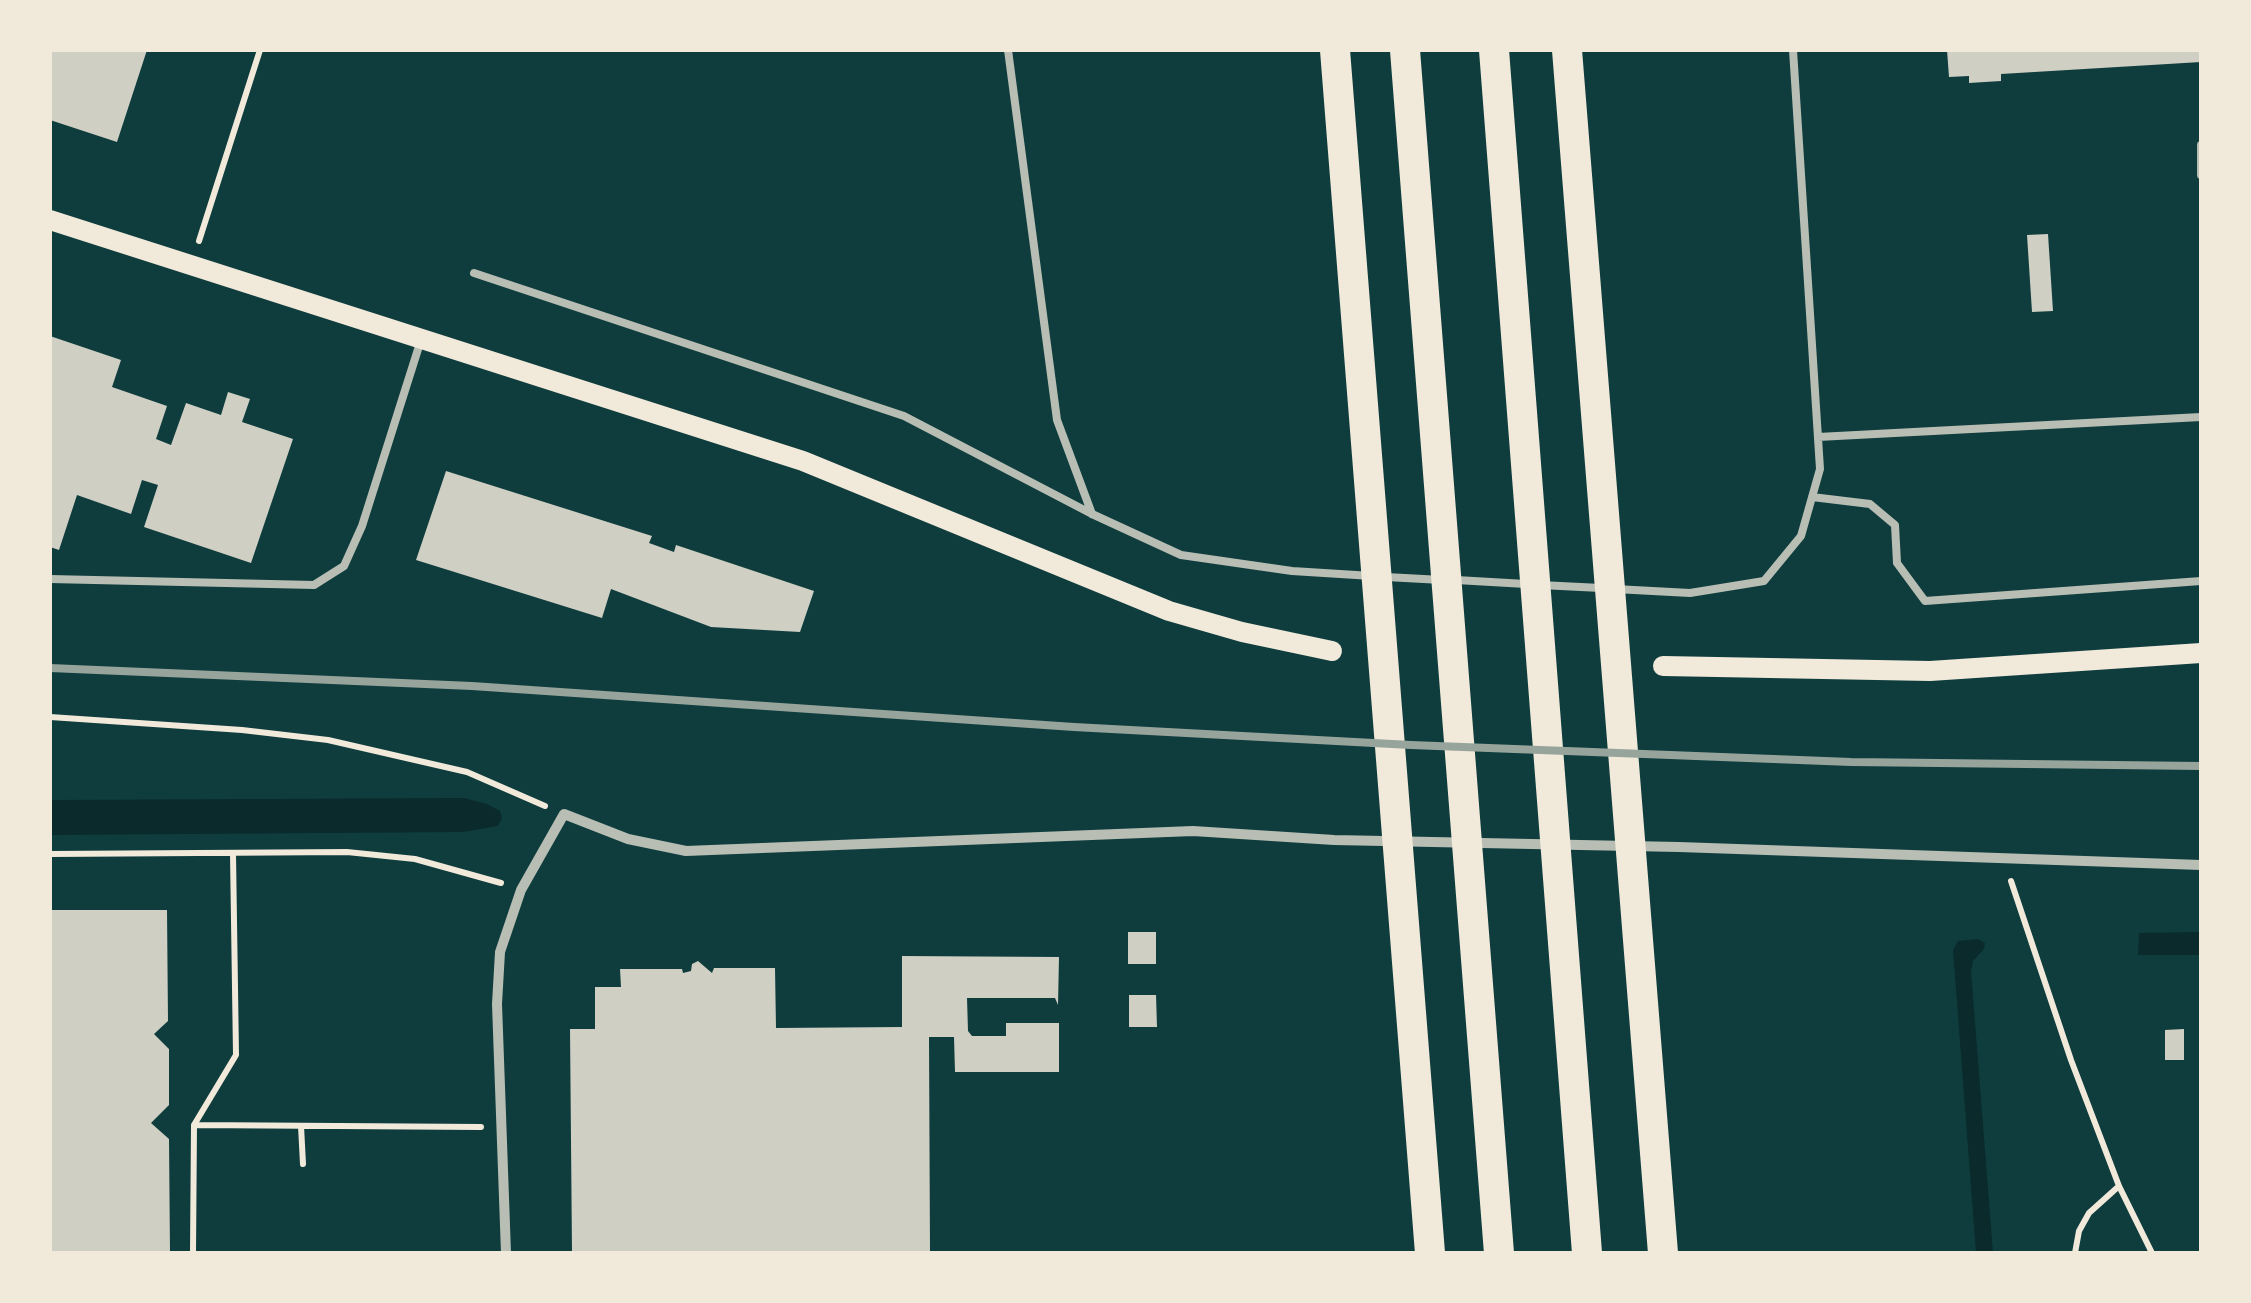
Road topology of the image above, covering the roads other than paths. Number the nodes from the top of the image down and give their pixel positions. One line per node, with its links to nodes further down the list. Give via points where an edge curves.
1 (1008, 50): 15 (lane, via 1057,420)
2 (1334, 50): 23 (highway)
3 (1406, 50): 24 (highway)
4 (1494, 50): 25 (highway)
5 (1566, 50): 26 (highway)
6 (1793, 50): 13 (lane)
7 (2201, 144): 8 (lane)
8 (2201, 175)
9 (50, 220): 11 (main road)
10 (474, 273): 15 (lane, via 904,416)
11 (421, 340): 16 (lane, via 344,566 314,584); 18 (main road, via 804,461 1169,610)
12 (2201, 417): 13 (lane)
13 (1818, 437): 14 (lane, via 1820,469)
14 (1812, 496): 15 (lane, via 1800,536 1764,582 1690,593 1292,572 1181,555); 17 (lane, via 1870,504 1894,524 1897,563 1926,601)
15 (1092, 514)
16 (50, 580)
17 (2201, 582)
18 (1332, 651)
19 (2201, 653): 20 (main road, via 1930,671)
20 (1662, 666)
21 (2201, 866): 22 (street, via 1192,831 686,852 564,814 521,890 500,952)
22 (506, 1253)
23 (1430, 1253)
24 (1499, 1253)
25 (1587, 1253)
26 (1663, 1253)

